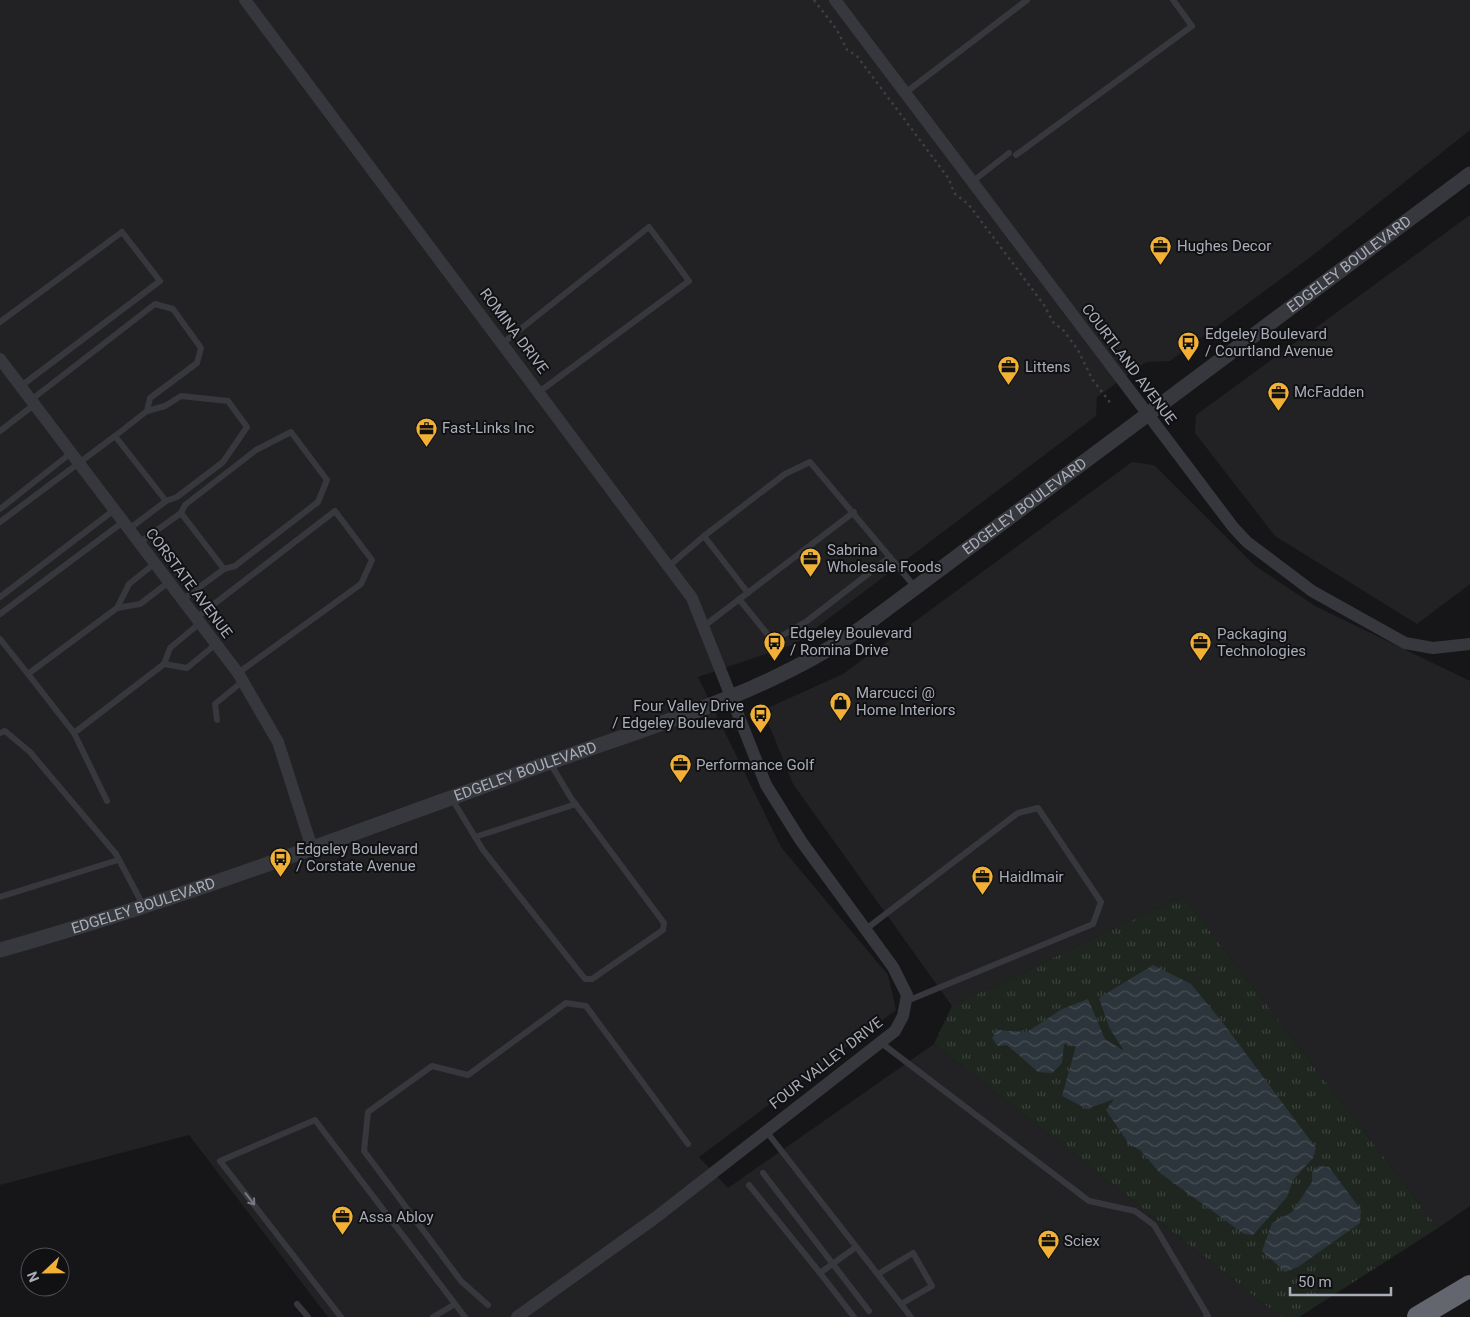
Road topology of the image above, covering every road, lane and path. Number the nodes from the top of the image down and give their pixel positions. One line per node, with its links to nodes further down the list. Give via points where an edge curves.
1 (245, 0): 12 (street, ROMINA DRIVE)
2 (814, 0): 17 (path, via 837,30 847,50 857,56 949,179 954,193 969,205 1044,305 1053,322 1078,350 1092,379)
3 (835, 0): 6 (street, COURTLAND AVENUE)
4 (1027, 0): 6 (lane)
5 (1173, 0): 8 (lane, via 1192,26)
6 (905, 93): 10 (street, COURTLAND AVENUE)
7 (1008, 153): 10 (lane)
8 (1016, 155)
9 (1470, 174): 19 (street, EDGELEY BOULEVARD)
10 (972, 182): 19 (street, COURTLAND AVENUE)
11 (0, 322): 14 (lane, via 122,232 160,281)
12 (503, 343): 15 (street, ROMINA DRIVE); 15 (lane, via 649,227 689,281)
13 (0, 359): 14 (street, CORSTATE AVENUE)
14 (21, 386): 16 (street, CORSTATE AVENUE)
15 (539, 392): 34 (street, ROMINA DRIVE)
16 (33, 402): 18 (lane, via 155,304 173,309 202,348 197,363 150,398); 20 (lane); 22 (street, CORSTATE AVENUE)
17 (1112, 405)
18 (147, 411): 21 (lane); 23 (lane, via 165,406 181,396 228,401 247,427 223,462 177,497)
19 (1147, 415): 37 (street, EDGELEY BOULEVARD); 48 (street, COURTLAND AVENUE, via 1233,528 1312,590 1405,643 1433,648)
20 (0, 431)
21 (115, 436): 22 (lane); 23 (lane)
22 (74, 458): 24 (lane); 25 (street, CORSTATE AVENUE); 28 (lane)
23 (166, 501): 29 (lane)
24 (0, 509)
25 (114, 510): 29 (street, CORSTATE AVENUE); 39 (lane)
26 (854, 512): 30 (lane, via 810,462 785,474); 32 (lane); 38 (lane)
27 (181, 513): 31 (lane); 35 (lane); 35 (lane, via 185,505 256,450 291,432 327,480 318,502 235,566)
28 (0, 522)
29 (126, 526): 31 (street, CORSTATE AVENUE); 43 (lane)
30 (704, 536): 34 (lane); 38 (lane)
31 (139, 543): 33 (street, CORSTATE AVENUE)
32 (890, 557): 37 (lane); 40 (lane, via 807,621 773,641)
33 (154, 564): 36 (street, CORSTATE AVENUE); 42 (lane, via 129,584)
34 (670, 565): 45 (street, ROMINA DRIVE, via 692,598)
35 (224, 569): 41 (lane)
36 (168, 582): 41 (street, CORSTATE AVENUE); 42 (lane, via 140,604)
37 (916, 588): 52 (street, EDGELEY BOULEVARD, via 822,655)
38 (748, 593): 40 (lane)
39 (0, 597)
40 (740, 599): 45 (lane)
41 (182, 600): 44 (street, CORSTATE AVENUE)
42 (117, 608): 50 (lane)
43 (0, 614)
44 (198, 620): 47 (street, CORSTATE AVENUE); 49 (lane, via 170,648); 51 (lane, via 335,511 372,560 361,584)
45 (704, 626): 52 (street, ROMINA DRIVE)
46 (0, 639): 50 (lane)
47 (216, 644): 49 (lane, via 187,668); 51 (street, CORSTATE AVENUE)
48 (1470, 644)
49 (164, 664): 55 (lane)
50 (28, 674): 55 (lane)
51 (240, 677): 53 (lane, via 215,704); 61 (street, CORSTATE AVENUE, via 278,742)
52 (732, 696): 56 (street, EDGELEY BOULEVARD); 65 (street, via 766,785 801,841)
53 (217, 720)
54 (0, 733): 62 (lane, via 5,731 30,752)
55 (74, 733): 58 (lane)
56 (549, 762): 57 (street, EDGELEY BOULEVARD); 59 (lane)
57 (451, 798): 60 (lane); 61 (street, EDGELEY BOULEVARD)
58 (107, 801)
59 (576, 804): 60 (lane); 60 (lane, via 664,923 663,930 592,979 585,979)
60 (475, 837)
61 (312, 848): 64 (street, EDGELEY BOULEVARD)
62 (118, 860): 63 (lane); 64 (lane)
63 (0, 897)
64 (143, 906): 66 (street, EDGELEY BOULEVARD, via 56,935)
65 (866, 929): 67 (street, via 893,967 907,995); 67 (lane, via 1018,813 1038,808 1101,902 1093,924)
66 (0, 949)
67 (906, 1002): 68 (street, FOUR VALLEY DRIVE, via 895,1031)
68 (880, 1042): 69 (street, FOUR VALLEY DRIVE); 90 (lane, via 1090,1201 1136,1210 1154,1225)
69 (766, 1130): 73 (lane); 87 (street, FOUR VALLEY DRIVE, via 655,1218)
70 (688, 1144): 81 (lane, via 586,1006 566,1003 468,1075 432,1066 368,1112 364,1151 461,1281)
71 (763, 1174): 74 (lane)
72 (749, 1185): 75 (lane)
73 (856, 1247): 74 (lane); 76 (lane)
74 (833, 1264): 75 (lane); 82 (lane)
75 (820, 1274): 88 (lane)
76 (878, 1274): 80 (lane); 80 (lane, via 913,1253 932,1286)
77 (1470, 1286): 91 (highway)
78 (297, 1304): 83 (lane)
79 (455, 1304): 84 (lane, one-way to 84, via 315,1120 220,1161); 85 (lane); 86 (lane)
80 (901, 1304): 89 (lane)
81 (488, 1305)
82 (869, 1310)
83 (308, 1317)
84 (341, 1317)
85 (433, 1317)
86 (465, 1317)
87 (517, 1317)
88 (854, 1317)
89 (911, 1317)
90 (1206, 1317)
91 (1418, 1317)

